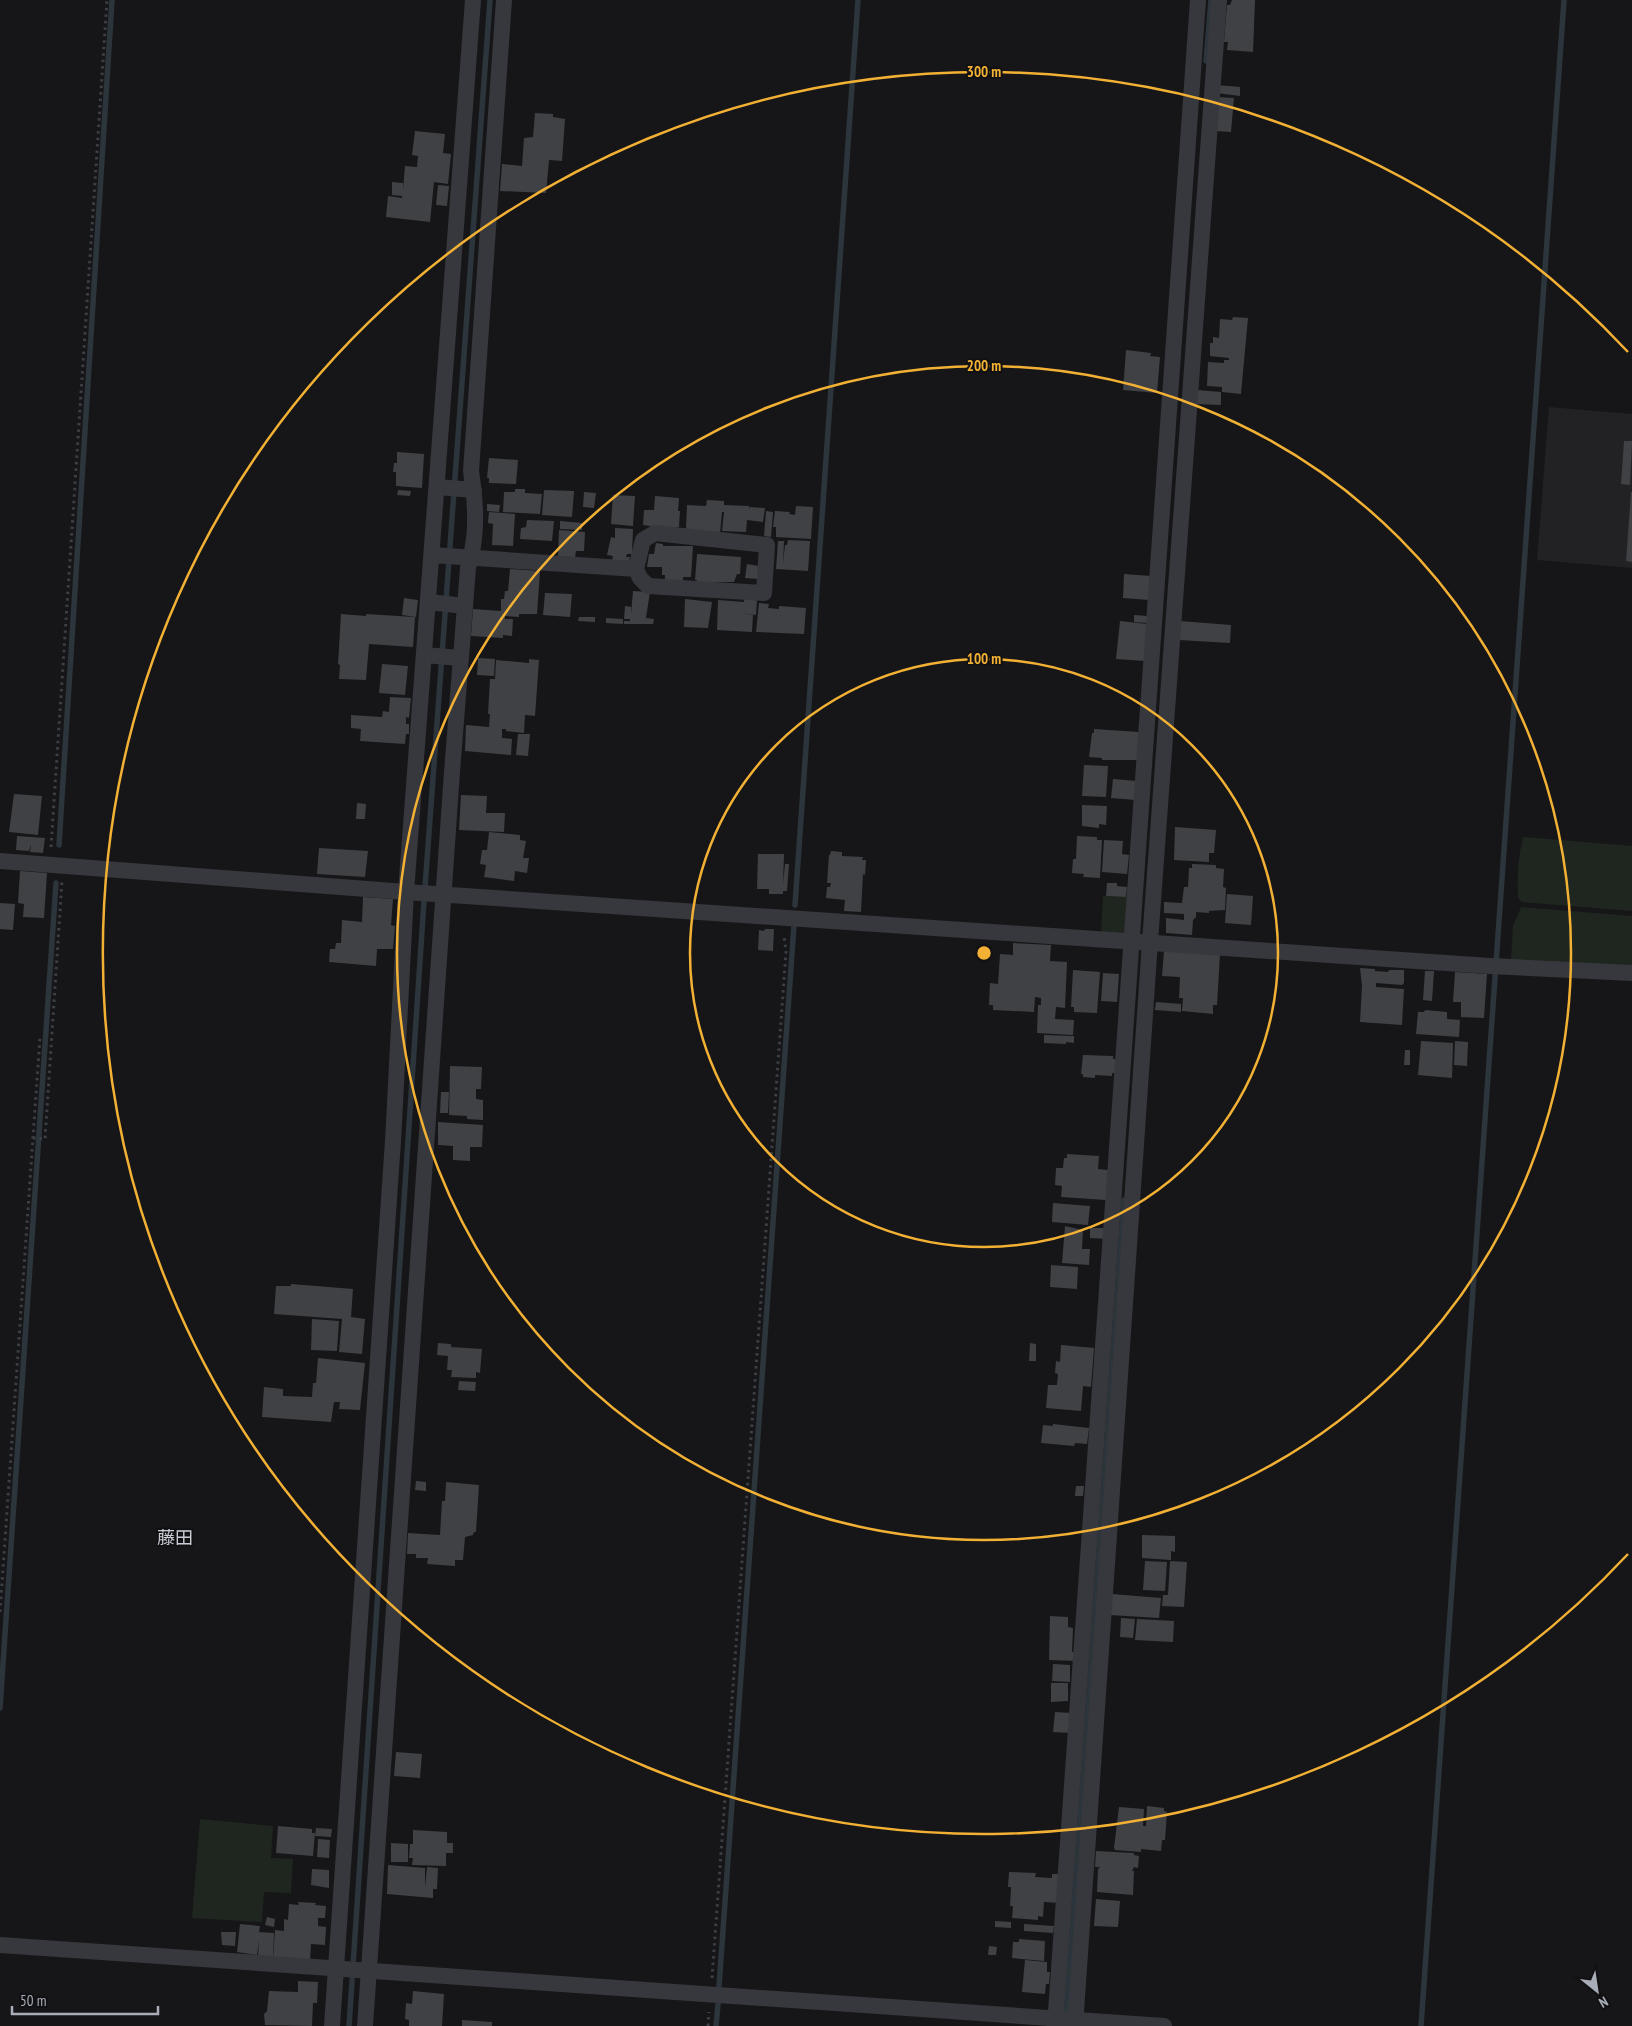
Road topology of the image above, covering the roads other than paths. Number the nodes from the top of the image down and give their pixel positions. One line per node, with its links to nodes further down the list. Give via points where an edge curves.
1 (473, 0): 5 (street)
2 (504, 0): 5 (street, via 471,471)
3 (1198, 0): 12 (street)
4 (1219, 0): 12 (street)
5 (456, 488): 6 (street); 6 (street, via 476,521 474,550)
6 (450, 557): 7 (street); 8 (street); 8 (street, via 468,568)
7 (636, 569): 7 (street, via 648,586 764,593 767,544 655,533 643,540)
8 (446, 604): 9 (street); 9 (street)
9 (443, 657): 11 (street); 11 (street)
10 (0, 861): 11 (street)
11 (425, 893): 12 (street); 15 (street); 15 (street, via 392,1151)
12 (1141, 942): 13 (street); 16 (street, via 1073,1786)
13 (1632, 973)
14 (0, 1945): 15 (street)
15 (352, 1970): 16 (street); 17 (street); 18 (street)
16 (1066, 2022): 19 (street)
17 (332, 2026)
18 (365, 2026)
19 (1164, 2026)

